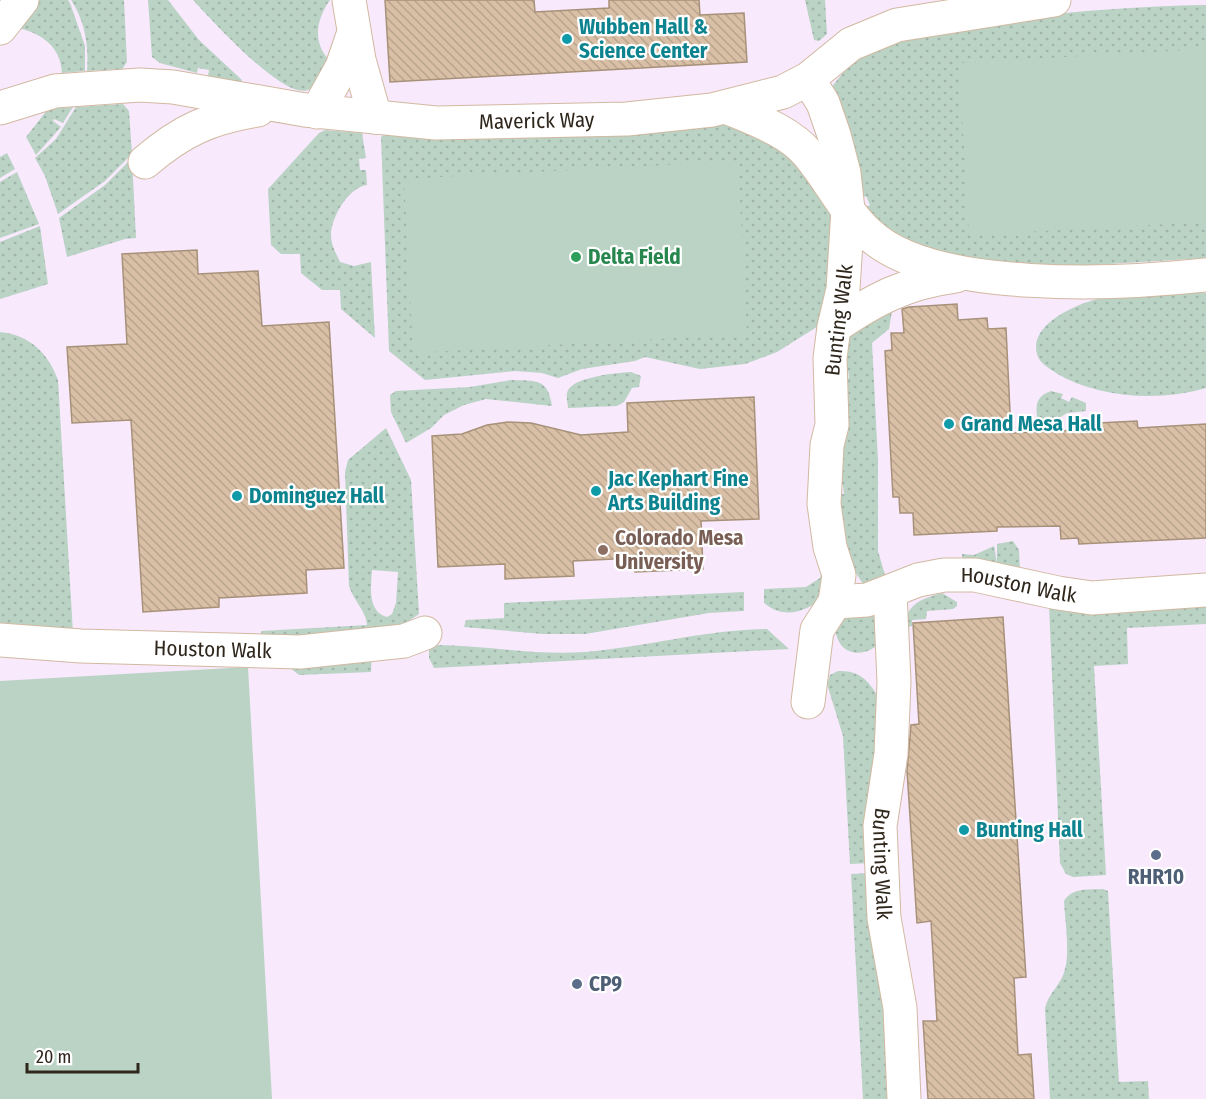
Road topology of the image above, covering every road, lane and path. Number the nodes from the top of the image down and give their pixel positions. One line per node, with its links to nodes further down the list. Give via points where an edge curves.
1 (22, 0): 4 (street)
2 (349, 0): 5 (street)
3 (1054, 0): 6 (street, Maverick Way, via 897,25 851,44)
4 (0, 28)
5 (354, 32): 10 (street, via 342,67); 11 (street)
6 (808, 79): 8 (street, Maverick Way, via 783,92); 13 (street, Bunting Walk, via 823,103 834,135)
7 (280, 106): 9 (street, Maverick Way, via 140,85 55,91); 10 (street, Maverick Way); 12 (street, via 210,121 185,131)
8 (726, 107): 11 (street, Maverick Way, via 627,119 549,122 436,123); 13 (street, via 783,134 807,152)
9 (0, 108)
10 (317, 112): 11 (street, Maverick Way)
11 (375, 117)
12 (145, 162)
13 (848, 210): 14 (street, via 870,235 891,249 924,263); 16 (street, Bunting Walk, via 843,289)
14 (969, 274): 15 (street, via 1099,281); 16 (street, via 904,286)
15 (1206, 275)
16 (834, 327): 19 (street, Bunting Walk, via 830,358 832,425 824,504 830,547 839,575)
17 (1206, 590): 18 (street, Houston Walk, via 1092,598 975,575 954,575 918,580)
18 (890, 592): 19 (street, Houston Walk, via 867,600); 23 (street, Bunting Walk, via 894,682 891,754 880,826 884,918 900,1008)
19 (835, 602): 22 (street, via 817,630)
20 (425, 633): 21 (street, Houston Walk, via 404,641 300,652)
21 (0, 640)
22 (808, 702)
23 (904, 1099)

